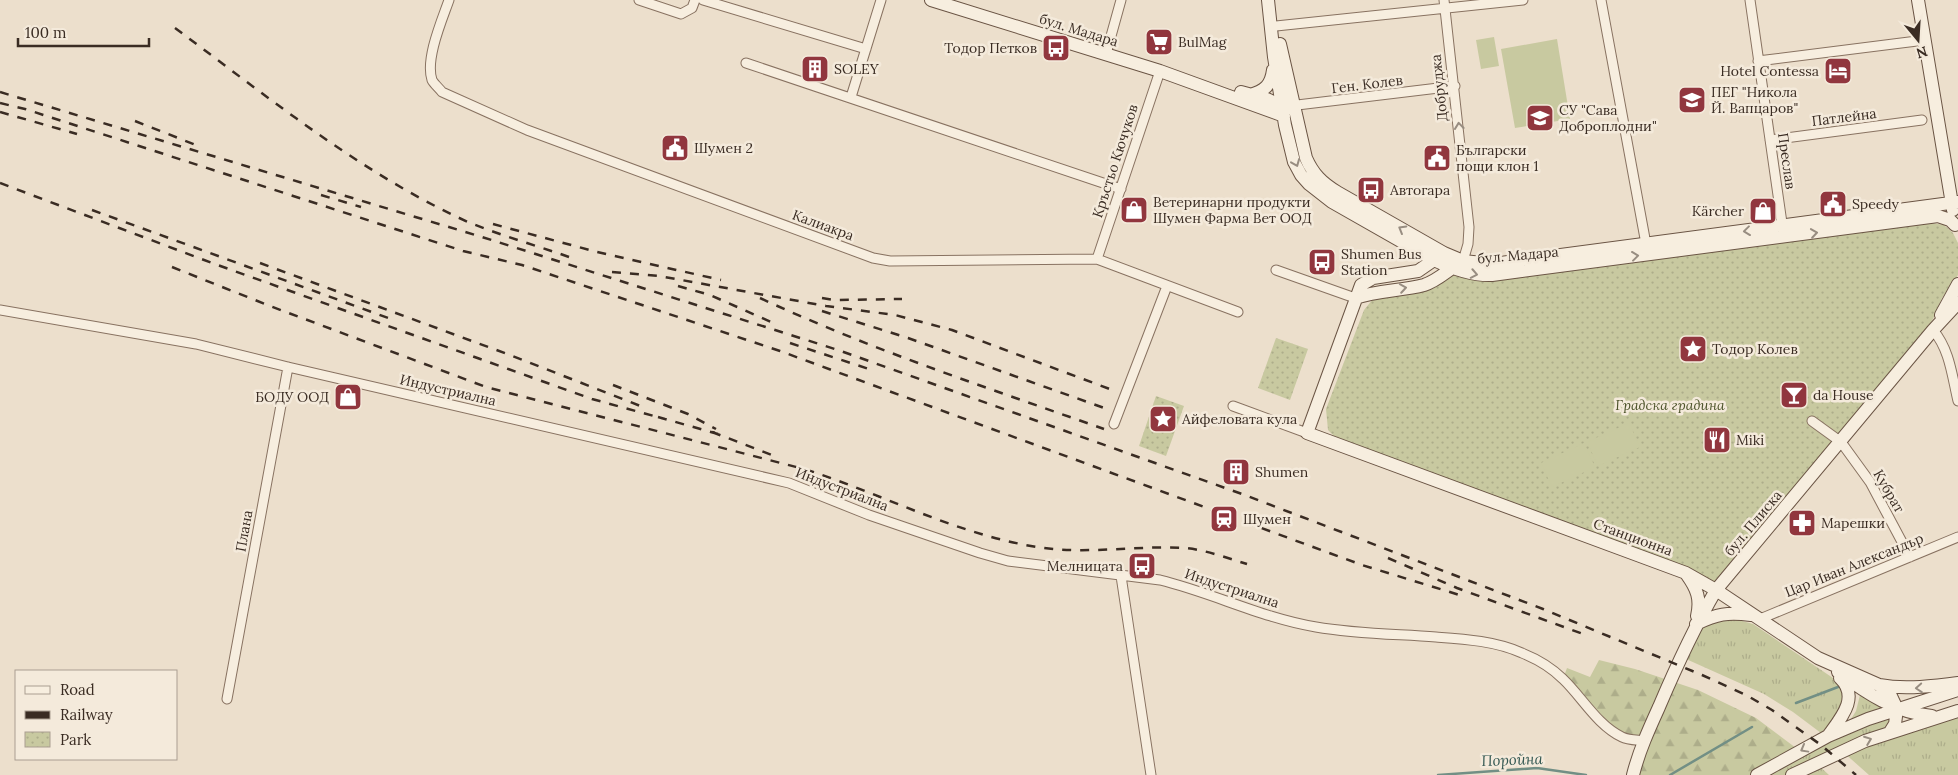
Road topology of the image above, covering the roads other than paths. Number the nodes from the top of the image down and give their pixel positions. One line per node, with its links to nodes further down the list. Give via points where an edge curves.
1 (449, 0): 37 (street, Калиакра, via 430,67 433,81 442,92 527,130 873,258 890,261)
2 (639, 0): 3 (street, via 681,14 692,8)
3 (695, 0)
4 (703, 0): 17 (street)
5 (881, 0): 17 (street)
6 (931, 0): 14 (main road, бул. Мадара)
7 (1121, 0): 18 (street)
8 (1269, 0): 15 (main road); 19 (main road)
9 (1523, 0): 13 (street)
10 (1601, 0): 35 (street)
11 (1750, 0): 20 (street, Преслав)
12 (1918, 0): 16 (main road)
13 (1445, 4): 15 (street); 23 (street, Добруджа)
14 (964, 5): 18 (main road, бул. Мадара)
15 (1276, 26): 26 (main road)
16 (1925, 40): 20 (street); 27 (main road)
17 (866, 49): 25 (street)
18 (1106, 54): 22 (main road, бул. Мадара)
19 (1274, 57): 24 (main road, via 1270,83 1261,92); 26 (main road)
20 (1758, 61): 29 (street, Преслав)
21 (746, 63): 25 (street)
22 (1160, 71): 24 (main road, бул. Мадара); 26 (main road, бул. Мадара); 31 (street, Кръстьо Кючуков)
23 (1455, 86): 26 (street, Ген. Колев); 38 (street, Добруджа, one-way to 23, via 1469,227)
24 (1250, 94): 26 (main road, бул. Мадара)
25 (851, 97): 31 (street)
26 (1289, 112): 36 (main road, бул. Мадара, via 1294,162 1308,184 1332,202)
27 (1939, 118): 30 (main road); 32 (main road)
28 (1922, 120): 29 (street, Патлейна)
29 (1770, 140): 34 (street, Преслав)
30 (1958, 186)
31 (1121, 189): 37 (street, Кръстьо Кючуков)
32 (1955, 203): 33 (main road); 34 (main road, бул. Мадара)
33 (1957, 227): 34 (main road, бул. Мадара, one-way to 33, via 1938,216 1950,220)
34 (1783, 231): 35 (main road, бул. Мадара, one-way to 35); 39 (main road, бул. Мадара, one-way to 34, via 1492,275)
35 (1646, 244): 38 (main road, бул. Мадара, via 1493,264)
36 (1439, 257): 38 (main road, бул. Мадара); 39 (main road, бул. Мадара); 43 (main road, via 1418,271 1366,281)
37 (1097, 259): 42 (street, Калиакра)
38 (1463, 261): 39 (main road)
39 (1452, 268): 43 (main road, one-way to 39, via 1373,292 1424,285)
40 (1276, 270): 43 (street)
41 (1958, 284): 47 (main road, бул. Плиска)
42 (1166, 286): 46 (street, Калиакра); 52 (street)
43 (1355, 298): 53 (main road)
44 (1958, 303): 47 (main road, бул. Плиска)
45 (0, 310): 48 (street, Индустриална, via 196,344)
46 (1238, 312)
47 (1933, 330): 49 (street, via 1946,350); 54 (main road, бул. Плиска)
48 (288, 368): 58 (street, Индустриална, via 789,483 869,515 1008,561); 66 (street, Плана)
49 (1958, 401)
50 (1233, 406): 53 (street, Станционна)
51 (1812, 421): 54 (street, Кубрат)
52 (1114, 424)
53 (1307, 433): 57 (main road, Станционна)
54 (1841, 442): 56 (street, Кубрат, via 1870,482); 59 (main road, бул. Плиска)
55 (1958, 538): 56 (street, Цар Иван Александър)
56 (1910, 557): 60 (street, Цар Иван Александър)
57 (1686, 573): 59 (main road, Станционна); 61 (main road, via 1698,591 1700,605)
58 (1121, 576): 72 (street, Индустриална, via 1180,585 1314,627 1463,639 1519,652 1545,664 1563,679 1606,727 1623,738); 73 (street)
59 (1716, 590): 60 (main road, Станционна); 61 (main road, бул. Плиска)
60 (1756, 617): 61 (main road, via 1723,614); 62 (main road, Станционна)
61 (1696, 624): 72 (main road, бул. Плиска)
62 (1818, 658): 64 (main road, Станционна); 67 (main road); 71 (main road, via 1843,680 1850,698)
63 (1958, 683): 64 (main road, one-way to 64, via 1918,688)
64 (1879, 685): 67 (main road, Станционна, via 1890,694)
65 (1958, 690): 67 (main road)
66 (227, 699)
67 (1897, 709): 69 (main road); 70 (main road); 71 (main road)
68 (1958, 711): 69 (main road)
69 (1938, 717): 70 (main road)
70 (1890, 732): 76 (main road, one-way to 70)
71 (1828, 736): 75 (main road, one-way to 75)
72 (1644, 741): 74 (main road, бул. Плиска)
73 (1151, 775)
74 (1634, 775)
75 (1757, 775)
76 (1792, 775)

